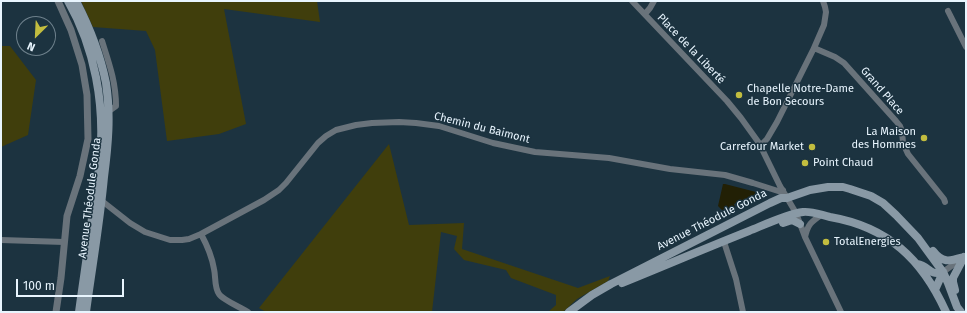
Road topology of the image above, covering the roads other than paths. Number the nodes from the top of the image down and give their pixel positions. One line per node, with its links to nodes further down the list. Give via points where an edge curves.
1 (58, 1): 26 (street, via 82,65 87,95 88,139 82,170 67,216)
2 (68, 1): 12 (main road, Avenue Théodule Gonda, via 77,16 91,53)
3 (76, 1): 12 (main road, Avenue Théodule Gonda, via 100,57 106,84)
4 (632, 1): 8 (street, Place de la Liberté)
5 (654, 1): 8 (street)
6 (823, 1): 11 (street, via 826,12 824,25)
7 (948, 10): 10 (street)
8 (645, 14): 13 (street, Place de la Liberté, via 731,105)
9 (102, 40): 12 (street, Avenue Théodule Gonda, via 116,92 116,106)
10 (966, 46)
11 (814, 48): 13 (street, via 771,133); 17 (street, Grand Place, via 835,56 844,63 896,121 902,131 903,143 908,154)
12 (105, 111): 16 (main road, Avenue Théodule Gonda, via 109,136)
13 (760, 146): 15 (street, Place de la Liberté)
14 (769, 188): 15 (street, Chemin du Baimont); 18 (street, via 773,194); 23 (street, Chemin du Baimont, via 725,175 670,169 609,158 529,151 430,125 372,123 343,128 326,136 279,190)
15 (785, 194): 18 (main road, Avenue Théodule Gonda); 19 (street, Place de la Liberté); 22 (main road, Avenue Théodule Gonda, via 833,187 850,189 883,203)
16 (98, 201): 23 (street, Chemin du Baimont, via 153,235 176,241); 35 (main road, Avenue Théodule Gonda); 36 (main road, Avenue Théodule Gonda)
17 (945, 202)
18 (770, 203): 37 (main road, Avenue Théodule Gonda, via 611,284)
19 (796, 213): 20 (main road, Avenue Théodule Gonda, via 810,212); 21 (street, Place de la Liberté); 31 (main road, Avenue Théodule Gonda)
20 (821, 215): 24 (street, via 812,221); 29 (main road, Avenue Théodule Gonda, via 871,229 906,252)
21 (800, 224): 24 (street, Place de la Liberté); 27 (main road, Avenue Théodule Gonda, via 792,220)
22 (908, 228): 28 (main road, via 917,231 941,259 950,261); 30 (main road, Avenue Théodule Gonda)
23 (201, 234): 33 (street, via 209,250 219,295)
24 (805, 237): 40 (street, Place de la Liberté)
25 (1, 240): 26 (street)
26 (64, 242): 34 (street)
27 (725, 245): 31 (main road, Avenue Théodule Gonda, via 646,276); 39 (street)
28 (965, 257): 30 (street); 42 (main road, via 953,278)
29 (916, 264): 30 (main road, via 922,265 933,274); 32 (main road, Avenue Théodule Gonda)
30 (943, 272): 32 (main road); 42 (main road, Avenue Théodule Gonda)
31 (640, 276): 38 (main road, Avenue Théodule Gonda, via 611,288)
32 (935, 290): 41 (main road, Avenue Théodule Gonda)
33 (245, 310)
34 (56, 312)
35 (79, 312)
36 (86, 312)
37 (569, 312)
38 (576, 312)
39 (743, 312)
40 (841, 312)
41 (946, 312)
42 (961, 312)

